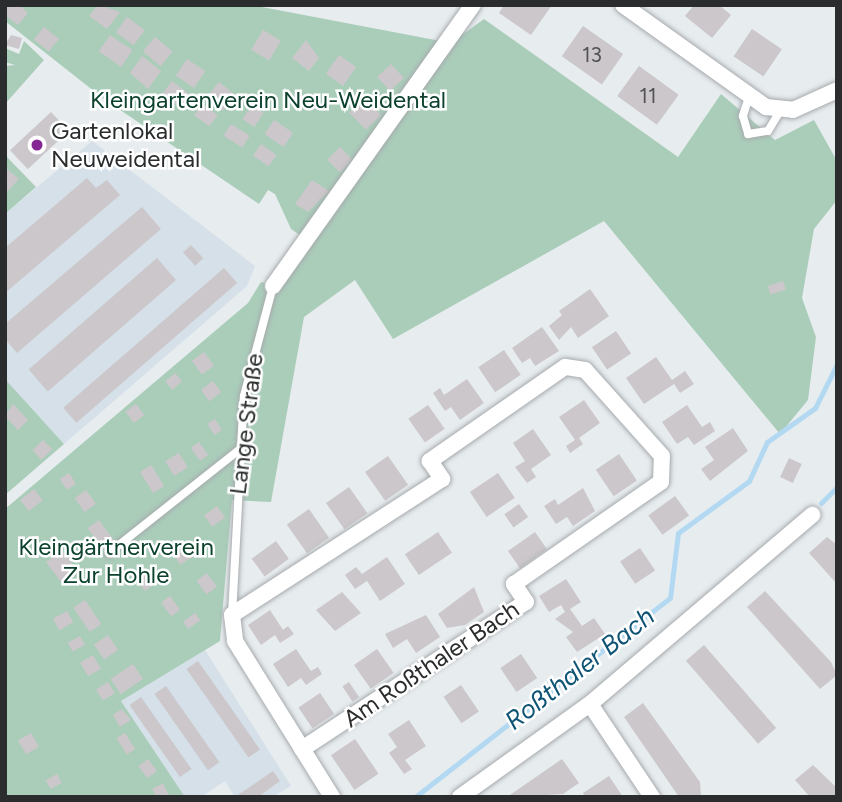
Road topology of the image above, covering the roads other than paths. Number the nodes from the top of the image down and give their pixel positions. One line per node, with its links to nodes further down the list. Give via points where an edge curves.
1 (473, 5): 6 (street, Lange Straße)
2 (623, 5): 4 (street)
3 (837, 90): 5 (street, via 811,104)
4 (749, 97): 5 (street); 5 (lane, via 743,116 748,134 768,131)
5 (780, 111)
6 (273, 286): 7 (lane, Lange Straße, via 249,360)
7 (239, 450): 9 (lane); 10 (lane, Lange Straße)
8 (812, 515): 11 (street)
9 (109, 553)
10 (232, 615): 12 (street, Lange Straße, via 234,641); 12 (street, Am Roßthaler Bach, via 442,479 430,461 565,367 584,370 662,456 661,482 514,584 526,602)
11 (590, 704): 14 (street); 15 (street)
12 (302, 749): 13 (street, Lange Straße)
13 (332, 797)
14 (460, 797)
15 (652, 797)

